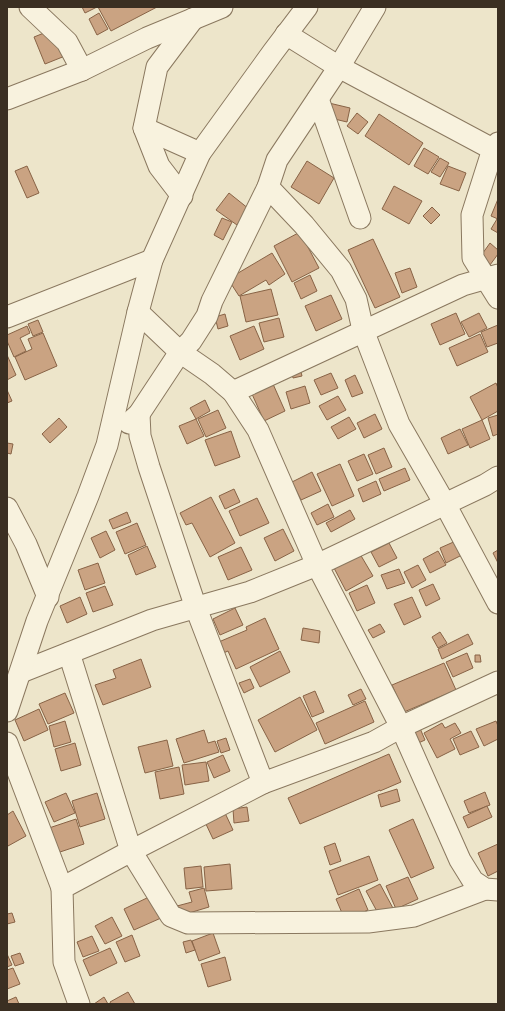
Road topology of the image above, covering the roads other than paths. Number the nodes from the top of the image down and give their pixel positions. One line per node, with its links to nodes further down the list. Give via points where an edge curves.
1 (30, 7): 8 (street, via 67,42)
2 (222, 7): 5 (street)
3 (307, 7): 6 (street)
4 (375, 7): 7 (street)
5 (191, 13): 8 (street); 11 (street, via 157,67)
6 (286, 34): 7 (street); 13 (street)
7 (339, 67): 10 (street); 12 (street)
8 (82, 70): 9 (street)
9 (7, 98)
10 (318, 99): 14 (street, via 277,160); 16 (street)
11 (144, 128): 13 (street); 15 (street, via 159,166)
12 (496, 148): 18 (street, via 472,215 473,258)
13 (200, 153): 15 (street)
14 (268, 187): 22 (street, via 341,270 356,299); 23 (street, via 207,316 192,341)
15 (182, 196): 17 (street)
16 (360, 218)
17 (152, 260): 20 (street); 21 (street)
18 (492, 277): 19 (street); 22 (street, via 463,285)
19 (498, 298)
20 (138, 312): 23 (street); 26 (street)
21 (7, 317)
22 (363, 330): 24 (street); 28 (street, via 399,424)
23 (180, 352): 24 (street); 25 (street)
24 (233, 392): 30 (street, via 258,430)
25 (139, 414): 26 (street); 33 (street, via 140,436 149,467)
26 (107, 445): 31 (street)
27 (498, 477): 28 (street)
28 (445, 504): 30 (street); 32 (street)
29 (7, 508): 31 (street, via 26,544)
30 (318, 565): 33 (street, via 250,592); 38 (street)
31 (48, 597): 35 (street, via 37,621)
32 (498, 603)
33 (196, 608): 34 (street, via 152,620); 40 (street)
34 (69, 653): 35 (street); 41 (street)
35 (21, 672): 37 (street)
36 (498, 682): 38 (street)
37 (7, 711)
38 (401, 727): 40 (street, via 374,742); 43 (street, via 460,860 473,881)
39 (7, 743): 42 (street)
40 (263, 783): 41 (street)
41 (131, 851): 42 (street); 43 (street, via 171,916 188,923 368,922 414,916)
42 (62, 888): 44 (street, via 64,962)
43 (491, 889)
44 (79, 1004)

